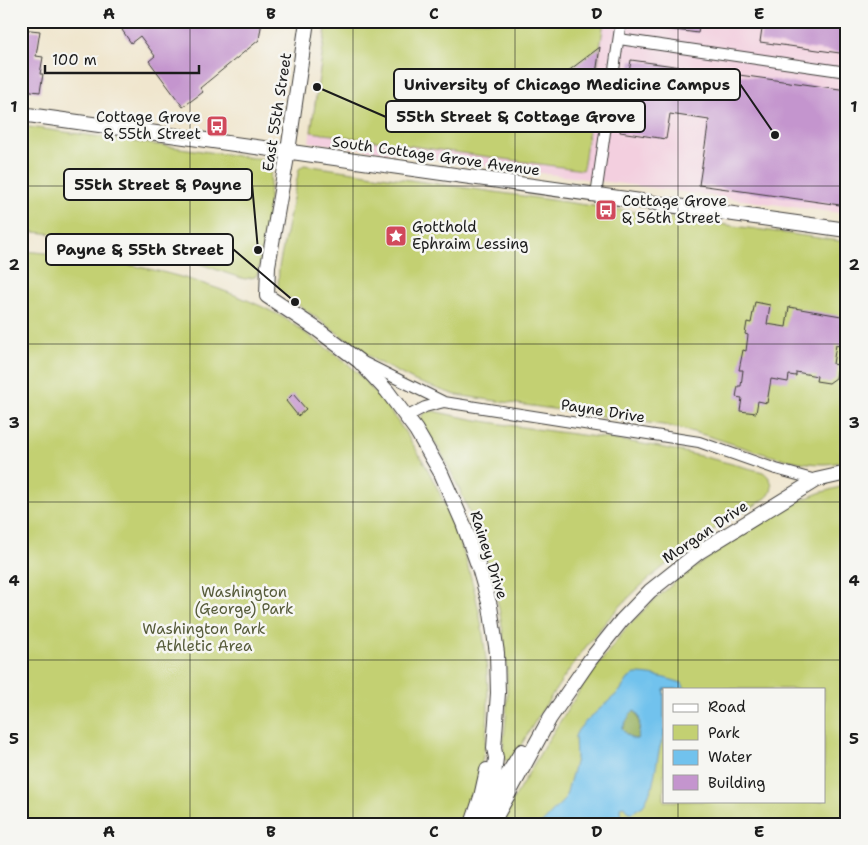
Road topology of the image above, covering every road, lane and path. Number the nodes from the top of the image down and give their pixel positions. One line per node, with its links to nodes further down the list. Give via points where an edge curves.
1 (307, 21): 6 (street, East 55th Street)
2 (621, 21): 3 (street)
3 (618, 39): 4 (street); 7 (street)
4 (847, 72)
5 (21, 114): 6 (street, South Cottage Grove Avenue)
6 (288, 152): 7 (street, South Cottage Grove Avenue); 9 (street, East 55th Street, via 268,266)
7 (596, 195): 8 (street, South Cottage Grove Avenue)
8 (847, 230)
9 (267, 296): 10 (street, Payne Drive)
10 (358, 361): 11 (street, Payne Drive); 12 (street, Payne Drive)
11 (387, 391): 13 (street, Rainey Drive)
12 (444, 402): 13 (street); 15 (street, Payne Drive, via 699,442)
13 (406, 416): 17 (street, Rainey Drive, via 441,473 463,523 490,606 497,653)
14 (847, 473): 15 (street, Payne Drive)
15 (816, 480): 16 (street, Morgan Drive, via 699,552 650,591 596,653)
16 (550, 718): 18 (street, Morgan Drive, via 530,739); 22 (street, Morgan Drive)
17 (494, 748): 18 (street, Rainey Drive, via 496,758); 19 (street, Rainey Drive)
18 (491, 801): 20 (street, Morgan Drive); 21 (street)
19 (472, 824)
20 (478, 824)
21 (484, 824)
22 (492, 824)

